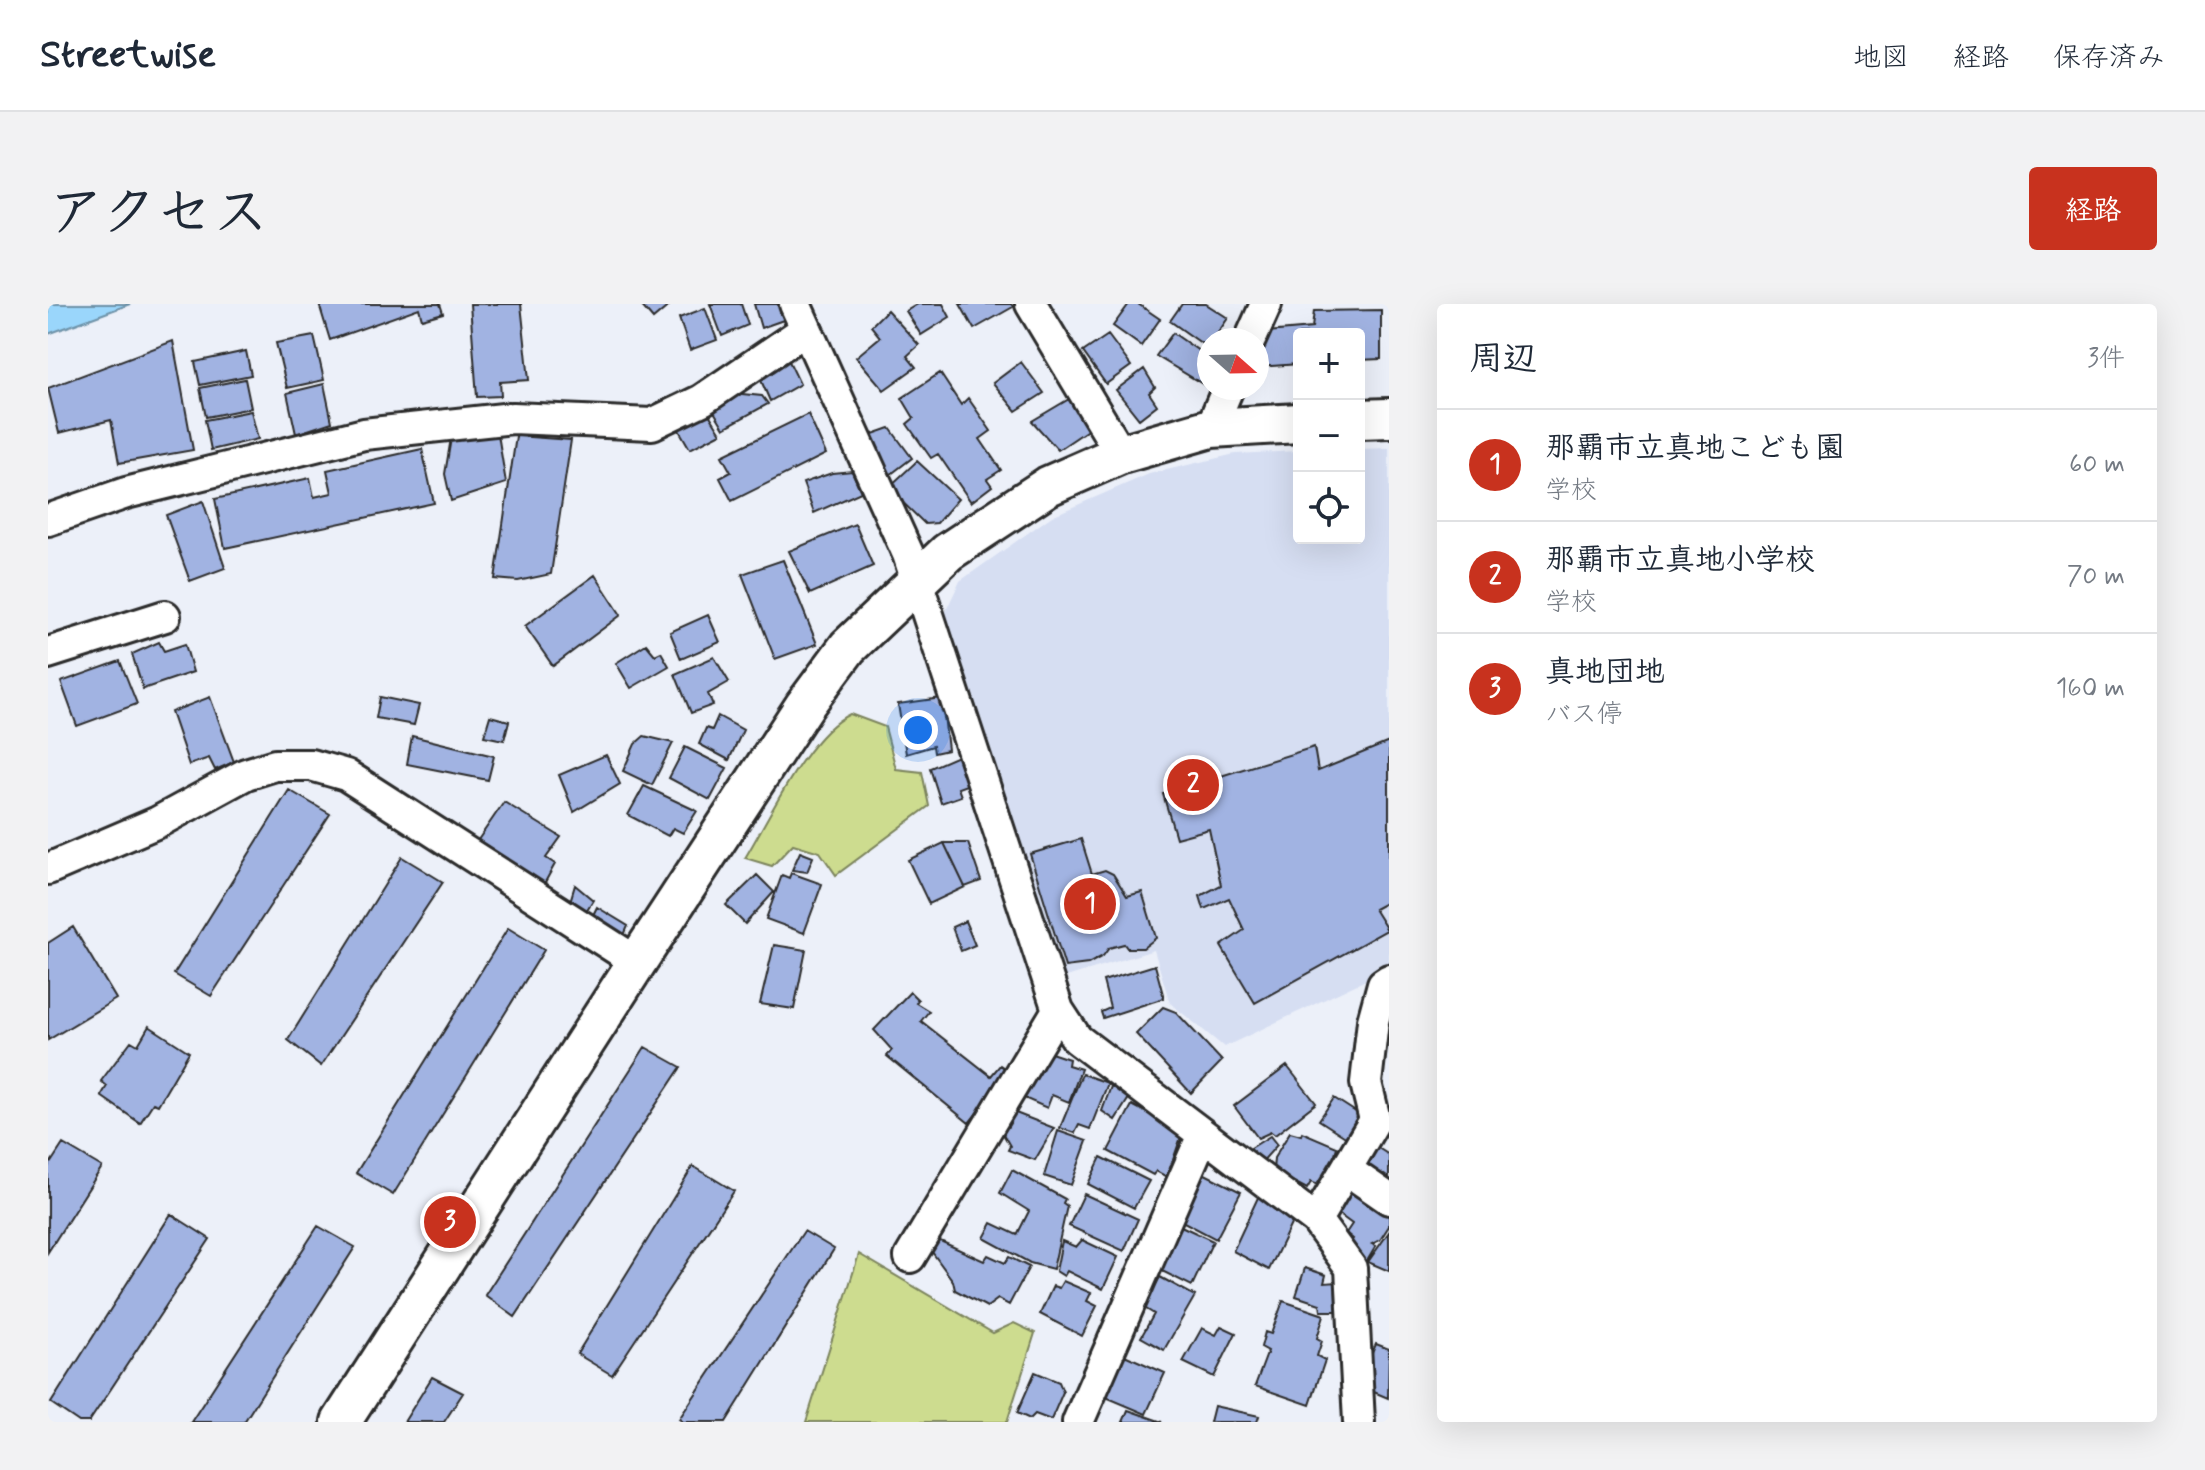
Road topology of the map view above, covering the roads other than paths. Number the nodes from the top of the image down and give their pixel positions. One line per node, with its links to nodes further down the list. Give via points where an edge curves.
1 (1031, 304): 10 (street)
2 (1266, 304): 4 (street)
3 (800, 317): 11 (street, via 702,400 652,424 513,418 364,434 126,493); 12 (street)
4 (1255, 328)
5 (1223, 400): 9 (street)
6 (1389, 418): 7 (street)
7 (1365, 419)
8 (1293, 423): 9 (street)
9 (1211, 428): 10 (street)
10 (1121, 454): 12 (street, via 1048,486 972,534)
11 (48, 520)
12 (917, 578): 16 (street, via 848,647 805,705); 18 (street)
13 (165, 616): 14 (street)
14 (48, 653)
15 (48, 869): 16 (street, via 158,822 246,774 275,765 311,765 346,775)
16 (637, 962): 24 (street)
17 (1389, 980): 20 (street, via 1383,984 1373,1021 1366,1083 1375,1120)
18 (1058, 1010): 19 (street, via 1077,1039); 23 (street)
19 (1202, 1137): 22 (street); 25 (street)
20 (1347, 1170): 21 (street); 22 (street)
21 (1389, 1199)
22 (1316, 1220): 26 (street, via 1351,1268)
23 (910, 1257)
24 (341, 1422)
25 (1078, 1422)
26 (1359, 1422)

